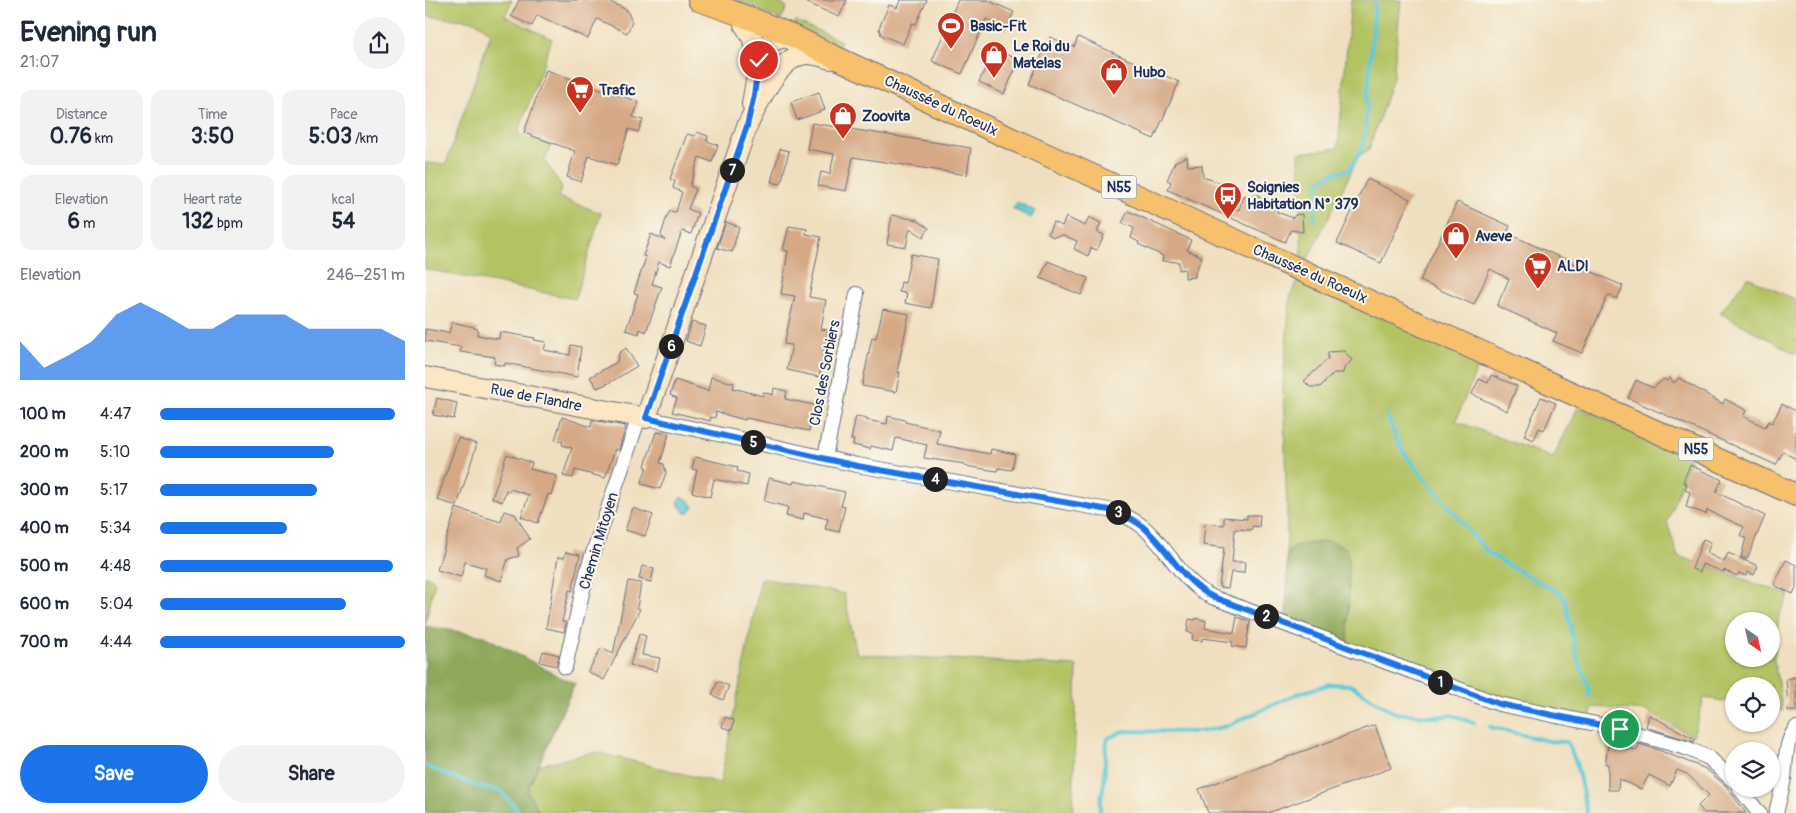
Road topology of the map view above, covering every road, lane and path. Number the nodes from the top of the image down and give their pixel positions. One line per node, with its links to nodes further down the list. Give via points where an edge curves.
1 (699, 0): 2 (main road, N55)
2 (747, 21): 3 (main road, N55); 4 (main road, N55, via 806,42); 5 (street)
3 (778, 39): 4 (main road, N55); 5 (street, via 767,45); 6 (street, via 783,53)
4 (834, 56): 6 (street, via 799,56 782,68); 12 (main road, Chaussée du Roeulx / N55)
5 (759, 60): 7 (street)
6 (764, 91): 7 (street)
7 (747, 126): 10 (street, Chemin Mitoyen)
8 (857, 294): 11 (street, Clos des Sorbiers)
9 (425, 377): 10 (street, Rue de Flandre)
10 (643, 417): 11 (street); 13 (street, Chemin Mitoyen, via 588,568)
11 (825, 458): 15 (street, via 1115,511 1142,526 1191,582 1213,597 1499,704 1620,729 1686,748 1709,758)
12 (1796, 495)
13 (565, 667)
14 (1796, 728): 18 (street, via 1788,744)
15 (1725, 773)
16 (1746, 797): 17 (street)
17 (1759, 813)
18 (1776, 813)

